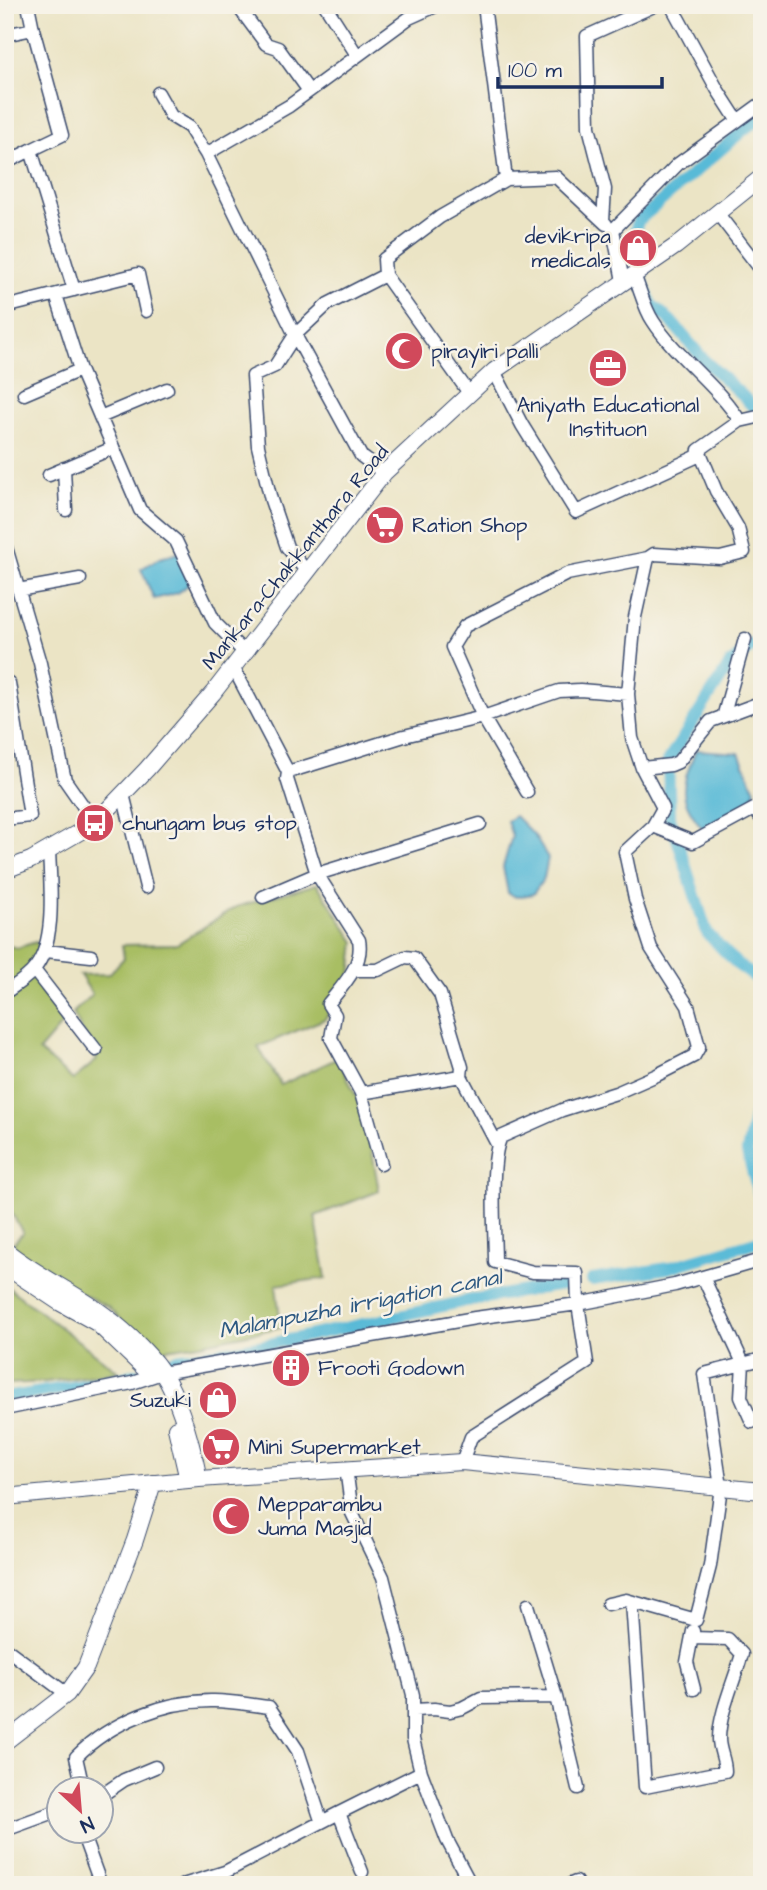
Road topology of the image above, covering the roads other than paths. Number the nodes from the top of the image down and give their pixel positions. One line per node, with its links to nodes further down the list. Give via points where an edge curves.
1 (28, 5): 10 (street)
2 (237, 5): 13 (street, via 267,44 278,48)
3 (325, 5): 12 (street)
4 (401, 5): 9 (street)
5 (438, 5): 9 (street)
6 (484, 5): 21 (street)
7 (656, 5): 23 (street, via 587,36 589,127 606,189)
8 (671, 5): 16 (street)
9 (409, 18): 12 (street)
10 (33, 29): 11 (street); 17 (street, via 62,135)
11 (5, 34)
12 (357, 55): 13 (street)
13 (309, 91): 18 (street)
14 (158, 93): 18 (street, via 171,116 189,127)
15 (762, 103): 16 (street)
16 (737, 120): 23 (street)
17 (31, 150): 19 (street); 27 (street)
18 (206, 154): 31 (street)
19 (5, 163)
20 (762, 177): 22 (main road, Mankara-Chakkanthara Road)
21 (506, 179): 23 (street, via 556,177); 25 (street, via 440,217 384,259)
22 (718, 214): 24 (street); 26 (main road, Mankara-Chakkanthara Road)
23 (608, 225): 26 (street)
24 (762, 271)
25 (385, 275): 31 (street, via 328,304); 35 (street)
26 (623, 281): 33 (main road, Mankara-Chakkanthara Road); 39 (street, via 636,280 652,320)
27 (74, 290): 28 (street); 30 (street, via 138,274)
28 (55, 295): 29 (street); 32 (street)
29 (5, 307)
30 (146, 311)
31 (295, 335): 43 (street, via 361,456); 48 (street, via 275,366 253,376 258,446 271,500 287,547)
32 (80, 370): 36 (street); 38 (street)
33 (494, 370): 35 (main road, Mankara-Chakkanthara Road); 41 (street, via 576,512 698,456)
34 (167, 389): 38 (street)
35 (469, 393): 43 (main road, Mankara-Chakkanthara Road)
36 (24, 394)
37 (762, 416): 39 (street)
38 (100, 417): 40 (street)
39 (740, 421): 41 (street)
40 (113, 448): 42 (street); 52 (street, via 140,510 176,541 215,623)
41 (699, 450): 47 (street, via 738,528 744,552 720,558 654,554)
42 (65, 468): 44 (street); 45 (street)
43 (384, 473): 48 (main road, Mankara-Chakkanthara Road)
44 (49, 475)
45 (66, 510)
46 (5, 544): 50 (street)
47 (648, 558): 55 (street, via 635,617); 58 (street, via 567,574 465,626 452,648)
48 (307, 572): 52 (main road, Mankara-Chakkanthara Road)
49 (80, 579): 50 (street)
50 (18, 590): 65 (street, via 40,663 65,780)
51 (745, 639): 57 (street)
52 (244, 653): 53 (main road, Mankara-Chakkanthara Road)
53 (233, 667): 60 (street); 62 (main road, Mankara-Chakkanthara Road)
54 (9, 682): 64 (street, via 30,816)
55 (628, 694): 58 (street, via 559,691); 59 (street, via 632,738)
56 (762, 702): 57 (street)
57 (724, 714): 59 (street, via 707,724 678,762)
58 (484, 717): 60 (street); 61 (street)
59 (642, 768): 67 (street, via 663,808)
60 (288, 772): 70 (street)
61 (527, 792)
62 (123, 794): 65 (main road, Mankara-Chakkanthara Road); 71 (street)
63 (762, 818): 67 (street, via 754,809 693,842)
64 (5, 819)
65 (94, 823): 68 (main road, Mankara-Chakkanthara Road)
66 (480, 824): 70 (street)
67 (653, 826): 81 (street, via 625,852 651,948 688,1006 699,1047 694,1056 657,1075 509,1132)
68 (49, 849): 69 (main road, Mankara-Chakkanthara Road); 73 (street)
69 (5, 870)
70 (317, 874): 72 (street); 75 (street, via 359,940)
71 (146, 887)
72 (263, 897)
73 (46, 951): 74 (street); 76 (street)
74 (91, 956)
75 (354, 970): 79 (street, via 378,970 405,957 414,958 440,994 457,1045); 80 (street, via 328,1004 335,1018 331,1038)
76 (34, 971): 77 (street); 78 (street)
77 (5, 993)
78 (96, 1050)
79 (461, 1076): 80 (street); 81 (street)
80 (360, 1093): 82 (street)
81 (497, 1144): 87 (street, via 495,1262 533,1272 577,1273)
82 (381, 1164)
83 (5, 1250): 90 (main road, via 97,1309 137,1344)
84 (762, 1261): 86 (street)
85 (5, 1266): 90 (main road, via 97,1323)
86 (703, 1277): 87 (street); 89 (street)
87 (578, 1304): 90 (street); 93 (street, via 587,1363 471,1437)
88 (762, 1359): 89 (street)
89 (743, 1363): 92 (street, via 741,1397); 97 (street, via 704,1374)
90 (157, 1375): 91 (street); 95 (main road, via 186,1429)
91 (5, 1409)
92 (752, 1422)
93 (462, 1462): 94 (main road); 97 (main road)
94 (346, 1468): 95 (main road); 109 (street, via 352,1513 383,1577)
95 (193, 1480): 96 (main road)
96 (153, 1483): 99 (main road); 107 (main road, via 86,1667)
97 (721, 1487): 98 (main road); 103 (street, via 710,1566)
98 (762, 1491)
99 (5, 1497)
100 (632, 1602): 101 (street); 103 (street); 104 (street, via 645,1787 725,1771 719,1740 742,1654 728,1639)
101 (608, 1604)
102 (528, 1605): 108 (street)
103 (696, 1620): 104 (street)
104 (692, 1638): 106 (street, via 687,1662)
105 (5, 1648): 107 (street)
106 (694, 1689)
107 (67, 1694): 110 (main road)
108 (556, 1697): 109 (street, via 481,1698 450,1711); 115 (street)
109 (414, 1710): 112 (street, via 413,1739)
110 (5, 1742)
111 (155, 1767): 114 (street)
112 (421, 1772): 116 (street); 124 (street, via 447,1840)
113 (80, 1774): 118 (street, via 76,1757 89,1744 132,1719 168,1706 213,1701 269,1707 298,1751)
114 (116, 1785)
115 (578, 1788)
116 (339, 1813): 118 (street); 121 (street)
117 (46, 1815): 119 (street)
118 (321, 1820): 123 (street, via 225,1872)
119 (5, 1830)
120 (86, 1844): 122 (street)
121 (362, 1872)
122 (101, 1885)
123 (183, 1885)
124 (471, 1885)

